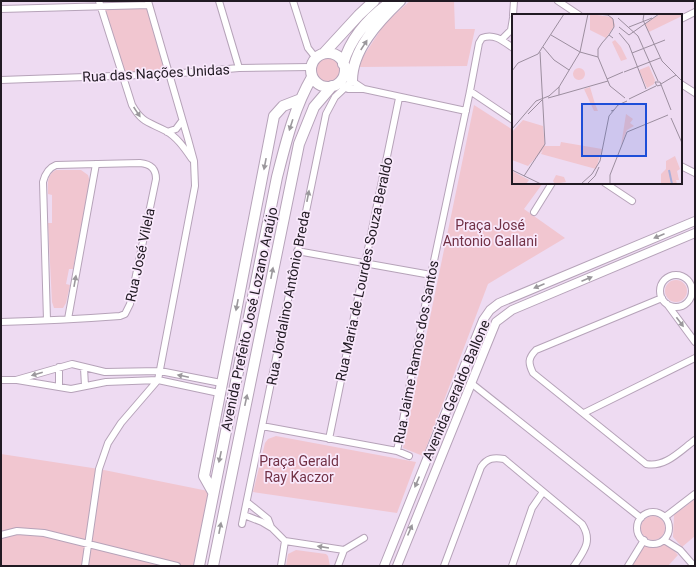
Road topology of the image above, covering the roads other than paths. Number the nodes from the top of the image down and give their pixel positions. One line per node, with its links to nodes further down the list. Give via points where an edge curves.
1 (219, 1): 21 (street)
2 (293, 1): 19 (street, via 308,48)
3 (374, 1): 10 (main road, Avenida Prefeito José Lozano Araújo)
4 (392, 1): 20 (main road, via 357,32 346,53)
5 (400, 1): 25 (main road, one-way to 5, via 361,48)
6 (514, 1): 13 (street)
7 (558, 1): 14 (street)
8 (100, 3): 9 (street); 11 (street); 23 (street)
9 (148, 3): 22 (street)
10 (365, 4): 19 (main road, Avenida Prefeito José Lozano Araújo)
11 (1, 9)
12 (695, 12): 15 (street)
13 (513, 14)
14 (578, 14)
15 (682, 18)
16 (512, 23): 17 (street, via 511,30)
17 (501, 40): 18 (street, Rua Jaime Ramos dos Santos); 29 (street, Rua Jaime Ramos dos Santos, via 486,36 482,38)
18 (512, 47)
19 (316, 64): 20 (main road, via 336,55); 21 (street, Rua das Nações Unidas); 27 (main road, via 322,86); 32 (main road, Avenida Prefeito José Lozano Araújo)
20 (344, 66): 25 (street); 27 (main road, via 344,74)
21 (239, 68): 22 (street, Rua das Nações Unidas)
22 (170, 74): 23 (street, Rua das Nações Unidas); 35 (street)
23 (123, 76): 24 (street, Rua das Nações Unidas); 36 (street, one-way to 36, via 136,113 143,121)
24 (1, 80)
25 (352, 81): 27 (street, Rua Jordalino Antônio Breda); 28 (street)
26 (682, 85): 30 (street)
27 (338, 86): 28 (street, via 354,90); 47 (street, Rua Jordalino Antônio Breda, one-way to 27, via 326,114); 92 (main road, Avenida Prefeito José Lozano Araújo, one-way to 27, via 299,144 314,107)
28 (364, 89): 31 (street)
29 (470, 91): 33 (street, Rua Jaime Ramos dos Santos); 34 (street)
30 (695, 93)
31 (399, 98): 33 (street); 48 (street, Rua Maria de Lourdes Souza Beraldo)
32 (300, 99): 66 (main road, one-way to 66, via 283,106 274,116); 73 (main road, Avenida Prefeito José Lozano Araújo, one-way to 73, via 277,177)
33 (466, 112): 49 (street, Rua Jaime Ramos dos Santos)
34 (512, 119)
35 (182, 121): 36 (street, via 176,129); 37 (street)
36 (167, 132): 37 (street)
37 (194, 161): 59 (street, via 194,193)
38 (96, 164): 52 (street, via 56,165 45,175 43,182); 53 (street, one-way to 38); 53 (street, Rua José Vilela, via 144,163 152,167 156,179 126,314)
39 (682, 166): 40 (street)
40 (695, 173)
41 (551, 184): 44 (street)
42 (606, 184): 43 (street)
43 (632, 201)
44 (534, 212)
45 (695, 220): 95 (street, Avenida Geraldo Ballone, one-way to 95, via 499,303 490,310 483,320)
46 (695, 233): 63 (street, Avenida Geraldo Ballone, one-way to 46, via 490,332 502,315)
47 (297, 251): 48 (street); 68 (street, Rua Jordalino Antônio Breda)
48 (365, 263): 49 (street); 69 (street, Rua Maria de Lourdes Souza Beraldo)
49 (431, 275): 71 (street, Rua Jaime Ramos dos Santos)
50 (693, 286): 51 (street, via 691,296 685,304 675,306); 51 (street, via 683,276 667,278 661,287)
51 (664, 300): 55 (street, one-way to 55); 67 (street, via 536,350 530,356 529,365 533,373)
52 (47, 320): 53 (street, Rua José Vilela); 54 (street, Rua José Vilela)
53 (68, 320)
54 (1, 322)
55 (695, 342)
56 (695, 358): 67 (street)
57 (59, 367): 58 (street, via 72,364); 61 (street, one-way to 61); 65 (street)
58 (84, 368): 59 (street, via 105,372); 64 (street)
59 (160, 371): 62 (street); 66 (street, one-way to 59)
60 (1, 380): 61 (street)
61 (16, 380): 65 (street)
62 (158, 380): 64 (street, via 106,382); 66 (street); 87 (street, via 121,423 108,443 99,469)
63 (471, 383): 79 (street); 96 (street, Avenida Geraldo Ballone, one-way to 63)
64 (84, 386): 65 (street, via 72,389)
65 (59, 387)
66 (220, 388): 73 (main road, via 204,476)
67 (584, 413): 70 (street, via 646,464 654,466 662,464)
68 (262, 426): 69 (street); 76 (street, Rua Jordalino Antônio Breda)
69 (330, 439): 71 (street)
70 (695, 440)
71 (396, 452): 72 (street)
72 (409, 456)
73 (213, 492): 91 (main road, Avenida Prefeito José Lozano Araújo)
74 (543, 492): 97 (street, via 504,459 490,458 484,461); 98 (street, via 532,508); 99 (street, via 587,531 587,546)
75 (695, 494): 78 (street)
76 (247, 502): 77 (street, Rua Jordalino Antônio Breda); 81 (street, via 268,520)
77 (244, 515): 80 (street, Rua Jordalino Antônio Breda); 81 (street)
78 (665, 517): 79 (street, via 661,513 650,512); 85 (street, via 669,531)
79 (641, 518): 84 (street, via 637,530)
80 (242, 524)
81 (272, 528): 86 (street)
82 (1, 535): 87 (street, via 25,530)
83 (364, 538): 88 (street)
84 (644, 540): 85 (street, via 655,544); 100 (street)
85 (664, 540): 101 (street, via 680,550)
86 (285, 541): 88 (street, one-way to 86); 93 (street)
87 (89, 544): 89 (street); 90 (street)
88 (344, 550): 94 (street)
89 (85, 566)
90 (177, 566)
91 (199, 566)
92 (213, 566)
93 (281, 566)
94 (338, 566)
95 (384, 566)
96 (397, 566)
97 (444, 566)
98 (512, 566)
99 (574, 566)
100 (628, 566)
101 (694, 566)

